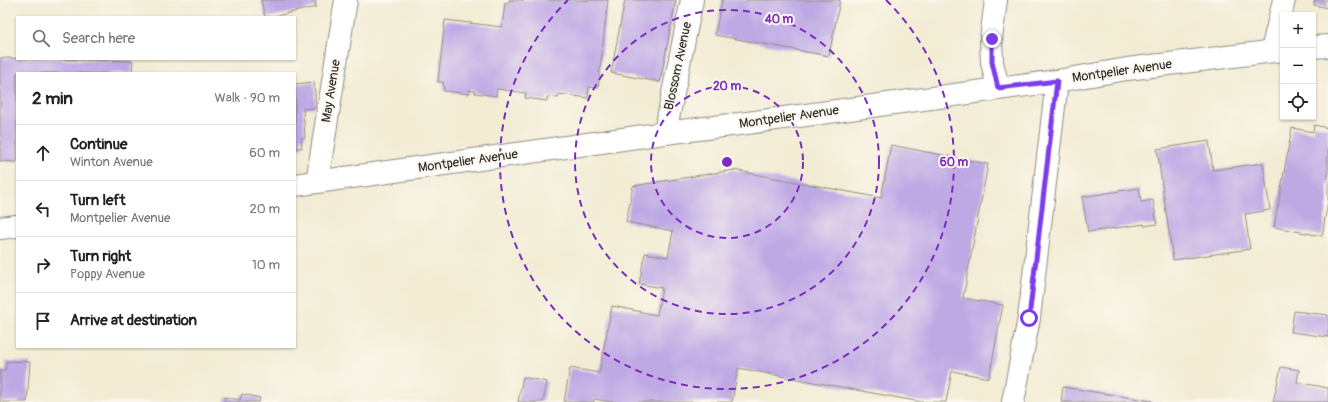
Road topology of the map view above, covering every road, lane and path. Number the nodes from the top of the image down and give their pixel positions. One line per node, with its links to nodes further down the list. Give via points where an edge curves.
1 (346, 0): 11 (street, May Avenue)
2 (692, 0): 10 (street, Blossom Avenue)
3 (996, 0): 9 (street, via 992,62)
4 (1284, 0): 7 (street)
5 (1328, 46): 6 (street)
6 (1316, 47)
7 (1278, 50): 8 (street, Montpelier Avenue, via 1127,69)
8 (1057, 81): 9 (street, Montpelier Avenue); 15 (street, via 1029,318)
9 (998, 88): 10 (street, Montpelier Avenue)
10 (665, 133): 11 (street, Montpelier Avenue)
11 (317, 182): 12 (street, Montpelier Avenue)
12 (296, 185)
13 (16, 226): 14 (street)
14 (0, 228)
15 (1013, 402)

